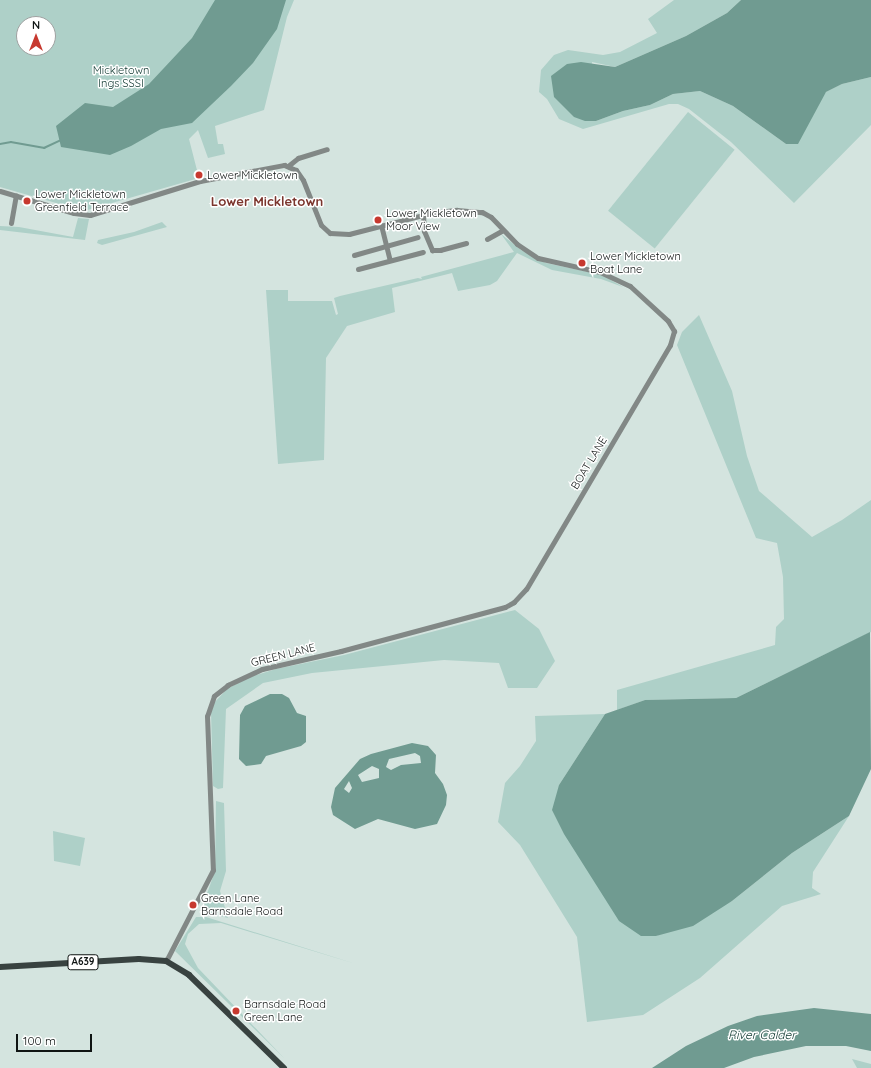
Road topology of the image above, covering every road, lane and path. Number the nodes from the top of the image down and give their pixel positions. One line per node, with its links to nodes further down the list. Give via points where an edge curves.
1 (327, 149): 2 (street, via 298,158)
2 (288, 166): 4 (street, via 271,166 200,181 90,215 74,213); 7 (street, via 296,170 304,180 321,225 327,232 345,235)
3 (0, 191): 4 (street)
4 (16, 196): 6 (street)
5 (423, 214): 7 (street); 8 (street, via 477,211 491,217); 11 (street, via 424,230 432,250)
6 (11, 224)
7 (381, 225): 12 (street)
8 (503, 230): 10 (street); 17 (street, BOAT LANE, via 517,244 538,258 600,272 630,286 668,321 674,331 672,341 662,359 526,589)
9 (418, 237): 12 (street)
10 (487, 239)
11 (466, 244)
12 (386, 246): 14 (street); 15 (street)
13 (423, 252): 15 (street)
14 (354, 255)
15 (390, 260): 16 (street)
16 (358, 269)
17 (514, 602): 18 (street, GREEN LANE, via 505,607 349,649 262,669 228,685 214,696 207,716 213,870)
18 (166, 961): 19 (main road, A639, via 139,958); 20 (main road, A639, via 189,975)
19 (0, 966)
20 (284, 1068)

